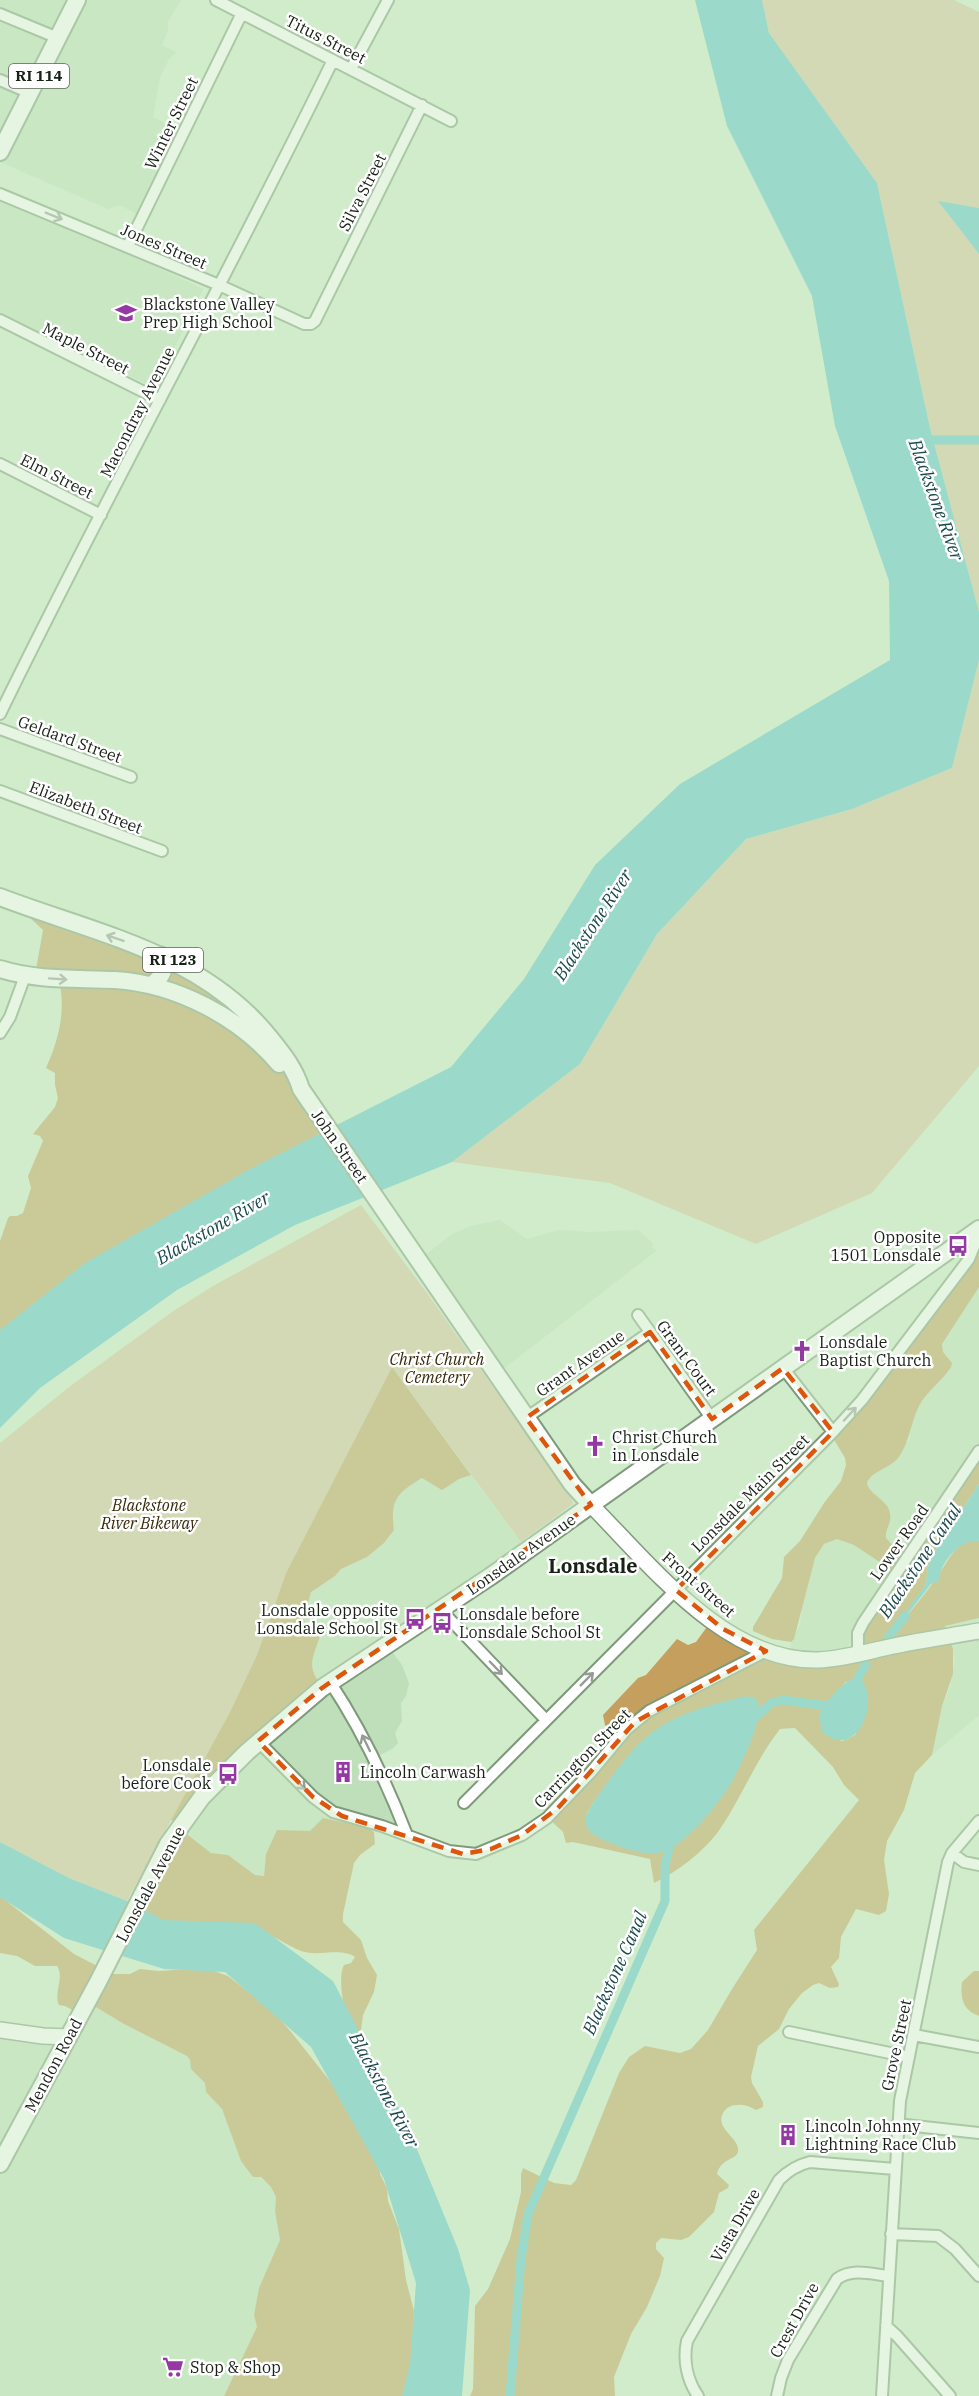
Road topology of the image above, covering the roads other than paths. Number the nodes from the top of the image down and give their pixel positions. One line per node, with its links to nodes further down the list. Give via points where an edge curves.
1 (77, 0): 7 (main road, RI 114)
2 (216, 0): 4 (street, Titus Street)
3 (388, 0): 9 (street)
4 (232, 4): 6 (street, Titus Street)
5 (0, 14): 7 (street)
6 (242, 14): 8 (street, Titus Street); 16 (street, Winter Street)
7 (58, 38): 11 (main road, RI 114)
8 (333, 60): 9 (street, Titus Street); 17 (street, Macondray Avenue)
9 (351, 69): 12 (street, Titus Street)
10 (0, 80): 11 (street)
11 (30, 93): 14 (main road, RI 114)
12 (422, 105): 13 (street); 19 (street, Silva Street)
13 (451, 121)
14 (0, 152)
15 (0, 194): 16 (street, Jones Street, one-way to 16)
16 (128, 246): 17 (street, Jones Street)
17 (219, 285): 19 (street, Jones Street, via 304,324); 20 (street, Macondray Avenue)
18 (0, 320): 20 (street, Maple Street)
19 (315, 321)
20 (160, 400): 22 (street, Macondray Avenue)
21 (0, 464): 22 (street, Elm Street)
22 (101, 515): 23 (street, Macondray Avenue)
23 (0, 714)
24 (0, 729): 25 (street, Geldard Street)
25 (130, 777)
26 (0, 790): 27 (street, Elizabeth Street)
27 (162, 851)
28 (0, 897): 29 (main road, John Street / RI 123, one-way to 28)
29 (160, 955): 32 (main road, via 164,971); 33 (main road, John Street / RI 123, via 206,978)
30 (0, 969): 31 (main road, RI 123)
31 (25, 976): 32 (main road, RI 123, one-way to 32); 35 (street)
32 (152, 985): 34 (main road, RI 123)
33 (244, 1009): 34 (main road); 36 (main road, John Street / RI 123, via 280,1050)
34 (226, 1018): 36 (main road, RI 123, via 274,1058)
35 (0, 1033)
36 (301, 1089): 41 (main road, John Street / RI 123)
37 (976, 1231): 40 (main road, Lonsdale Avenue); 43 (street, Lonsdale Main Street, one-way to 37, via 862,1400 969,1259)
38 (638, 1315): 39 (street, Grant Court)
39 (650, 1332): 41 (street, Grant Avenue); 42 (street, Grant Court)
40 (783, 1368): 42 (main road, Lonsdale Avenue); 43 (street)
41 (526, 1418): 45 (main road, John Street / RI 123)
42 (712, 1419): 45 (main road, Lonsdale Avenue)
43 (833, 1432): 46 (street, Lonsdale Main Street)
44 (979, 1451): 50 (street, Lower Road, via 863,1623 858,1633)
45 (591, 1505): 46 (main road, Front Street / RI 123); 47 (main road, Lonsdale Avenue)
46 (676, 1590): 49 (main road, Front Street / RI 123, via 723,1629); 52 (street, Lonsdale Main Street, one-way to 46)
47 (441, 1610): 51 (main road, Lonsdale Avenue); 52 (street, one-way to 52)
48 (979, 1630): 50 (main road, Front Street / RI 123)
49 (766, 1651): 50 (main road, Front Street / RI 123, via 807,1660); 56 (street, Carrington Street, via 664,1702 635,1722 558,1808 522,1834 476,1854 449,1851)
50 (858, 1656)
51 (330, 1682): 53 (main road, Lonsdale Avenue); 56 (street, one-way to 51, via 365,1740)
52 (546, 1720): 54 (street, Lonsdale Main Street)
53 (258, 1741): 56 (street, Carrington Street, one-way to 56, via 333,1812); 59 (main road, Lonsdale Avenue, via 184,1819)
54 (464, 1803)
55 (979, 1821): 57 (street, Grove Street)
56 (407, 1835)
57 (952, 1853): 58 (street, via 964,1862); 62 (street, Grove Street)
58 (979, 1865)
59 (106, 1966): 63 (main road, Mendon Road)
60 (0, 2030): 63 (main road)
61 (789, 2032): 65 (street)
62 (914, 2035): 64 (street); 65 (street, Grove Street)
63 (69, 2037): 68 (main road, Mendon Road)
64 (979, 2047)
65 (909, 2057): 66 (street, Grove Street)
66 (897, 2124): 67 (street); 69 (street, Grove Street)
67 (979, 2133)
68 (0, 2164)
69 (895, 2169): 70 (street, Grove Street); 74 (street, Vista Drive, via 810,2162 779,2180 687,2341 687,2369)
70 (891, 2234): 71 (street, Grove Street); 72 (street, via 938,2236)
71 (889, 2276): 73 (street, Grove Street); 75 (street, Crest Drive, via 855,2272 837,2279 789,2357)
72 (979, 2276)
73 (886, 2326): 76 (street, Grove Street); 77 (street)
74 (698, 2396)
75 (777, 2396)
76 (882, 2396)
77 (950, 2396)

